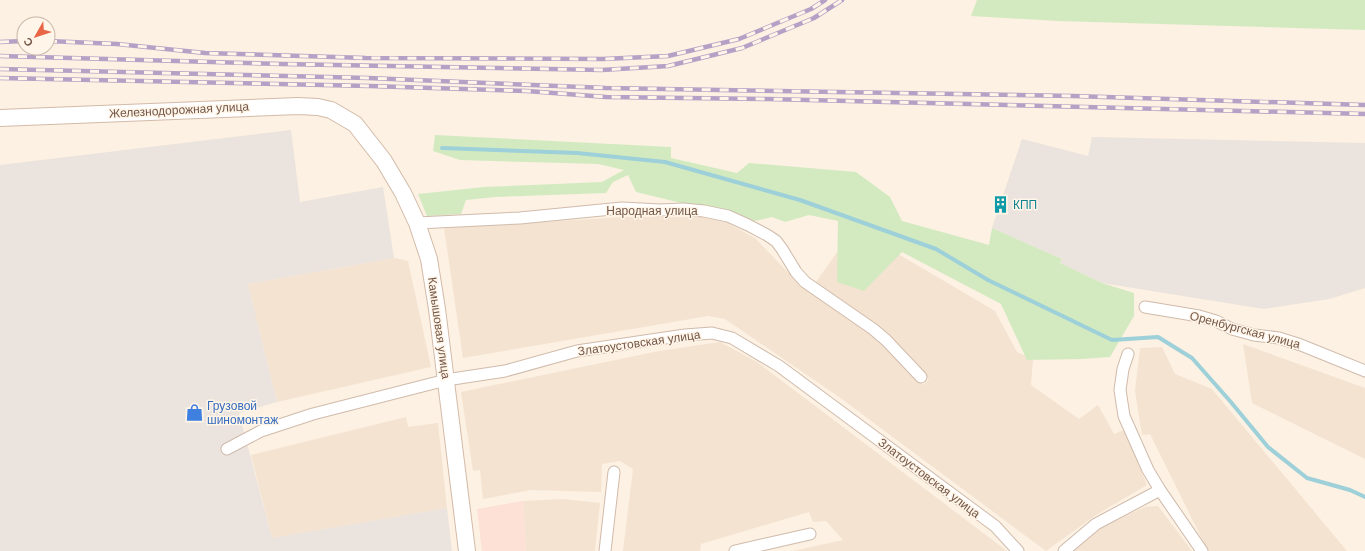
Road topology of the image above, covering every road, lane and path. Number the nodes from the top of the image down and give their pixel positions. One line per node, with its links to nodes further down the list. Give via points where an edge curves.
1 (0, 118): 2 (main road, Железнодорожная улица, via 298,106 331,110)
2 (355, 124): 3 (main road, Камышовая улица, via 384,160)
3 (417, 223): 7 (street, Народная улица, via 520,218 622,208 683,208 728,216 776,241 805,282 882,336); 8 (main road, Камышовая улица, via 429,259)
4 (1145, 307): 6 (street, Оренбургская улица, via 1200,316 1232,330 1279,338)
5 (1128, 354): 11 (street, via 1120,390 1124,416 1148,470)
6 (1365, 371)
7 (921, 377)
8 (446, 380): 9 (street, Златоустовская улица, via 313,414 261,432); 13 (main road, Камышовая улица); 16 (street, Златоустовская улица, via 505,371 577,351 685,335 712,333 732,338 779,366 995,526)
9 (227, 450)
10 (614, 472): 14 (street)
11 (1160, 490): 17 (street, via 1096,524); 18 (street)
12 (810, 534): 15 (street)
13 (467, 551)
14 (605, 551)
15 (736, 551)
16 (1018, 551)
17 (1064, 551)
18 (1202, 551)

